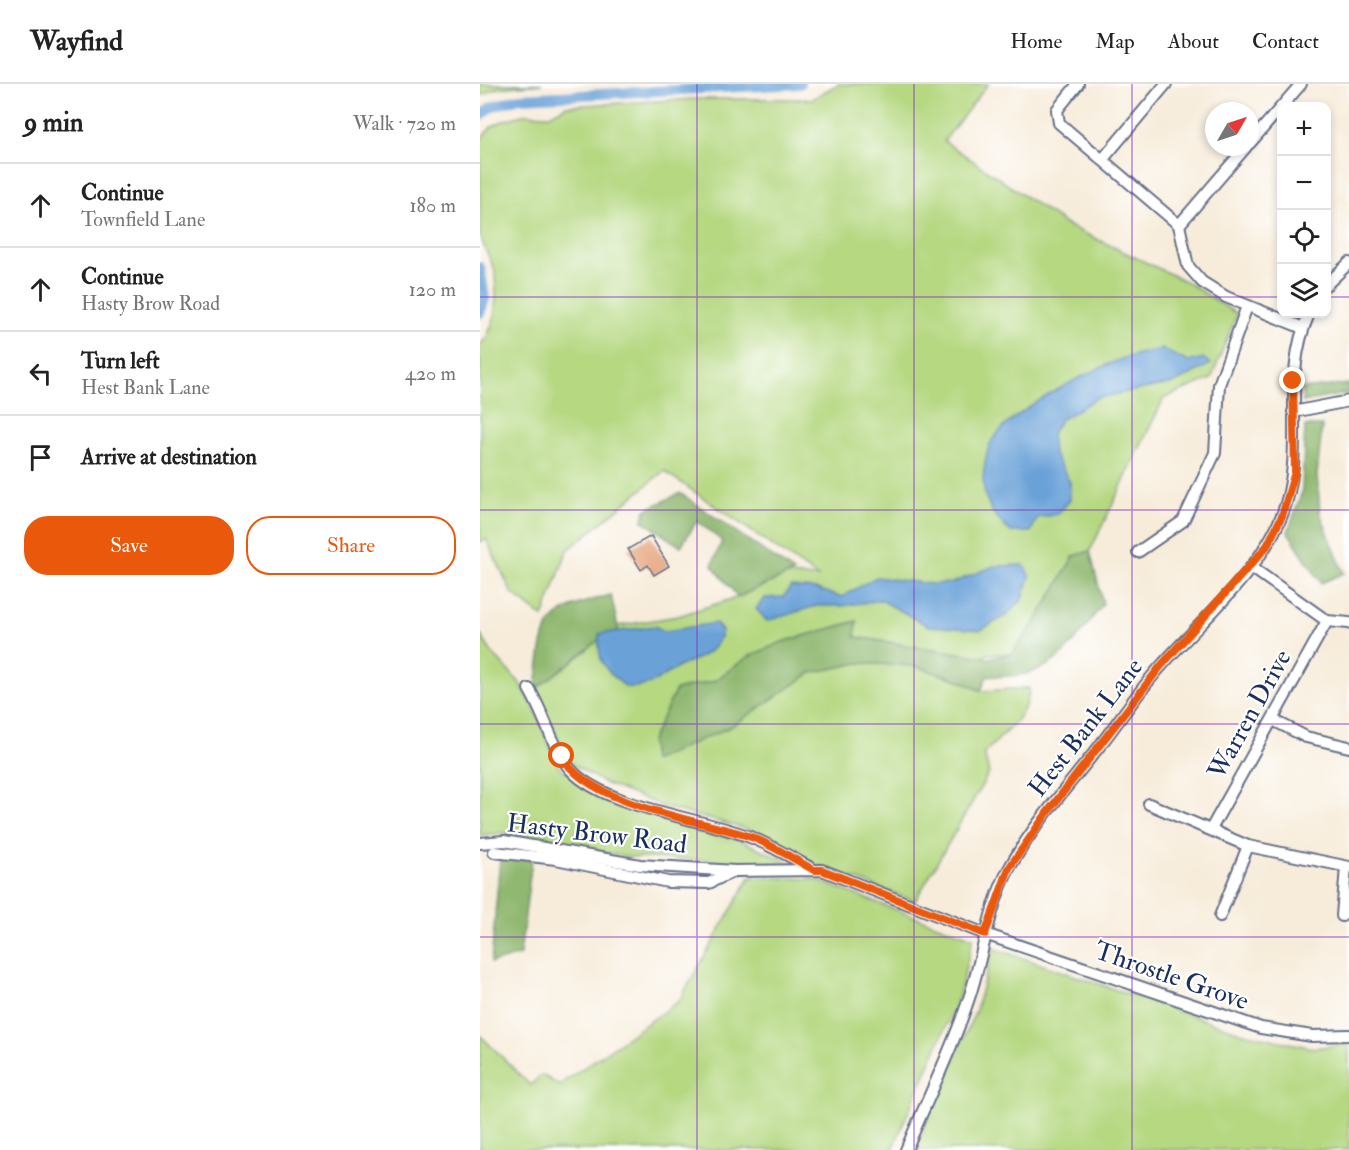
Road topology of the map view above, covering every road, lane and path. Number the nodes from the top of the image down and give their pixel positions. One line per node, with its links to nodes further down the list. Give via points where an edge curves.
1 (1078, 84): 6 (street, via 1061,103 1056,117)
2 (1166, 84): 6 (street)
3 (1301, 84): 4 (street)
4 (1259, 133)
5 (1238, 156): 7 (street)
6 (1103, 159): 7 (street)
7 (1179, 225): 10 (street, via 1192,273 1226,297)
8 (1349, 263): 9 (street)
9 (1331, 280)
10 (1247, 306): 12 (street); 15 (street, via 1219,385 1215,453 1183,521)
11 (1307, 318): 12 (street, Hest Bank Lane)
12 (1303, 328): 14 (street, Hest Bank Lane, via 1294,369)
13 (1349, 401): 14 (street)
14 (1293, 412): 16 (street, Hest Bank Lane, via 1295,472 1282,516)
15 (1138, 552)
16 (1251, 567): 17 (street); 32 (street, Hest Bank Lane, via 1160,667 1047,813 1009,868)
17 (1326, 621): 18 (street); 20 (street, Warren Drive)
18 (1349, 623)
19 (529, 689): 28 (street, via 567,765 584,780 636,804 750,837)
20 (1273, 720): 21 (street, via 1306,736); 23 (street, Warren Drive)
21 (1349, 747)
22 (1149, 804): 23 (street)
23 (1210, 829): 25 (street)
24 (480, 843): 29 (street, Hasty Brow Road, via 504,840 640,865)
25 (1248, 846): 27 (street); 30 (street)
26 (494, 852): 29 (street, via 668,882 709,883)
27 (1347, 867): 31 (street)
28 (814, 870): 29 (street, Hasty Brow Road); 32 (street, Hasty Brow Road)
29 (735, 871)
30 (1220, 916)
31 (1342, 916)
32 (985, 934): 33 (street, Throstle Grove, via 1261,1028 1312,1036); 34 (street, Hest Bank Lane, via 968,1004)
33 (1349, 1035)
34 (906, 1150)

